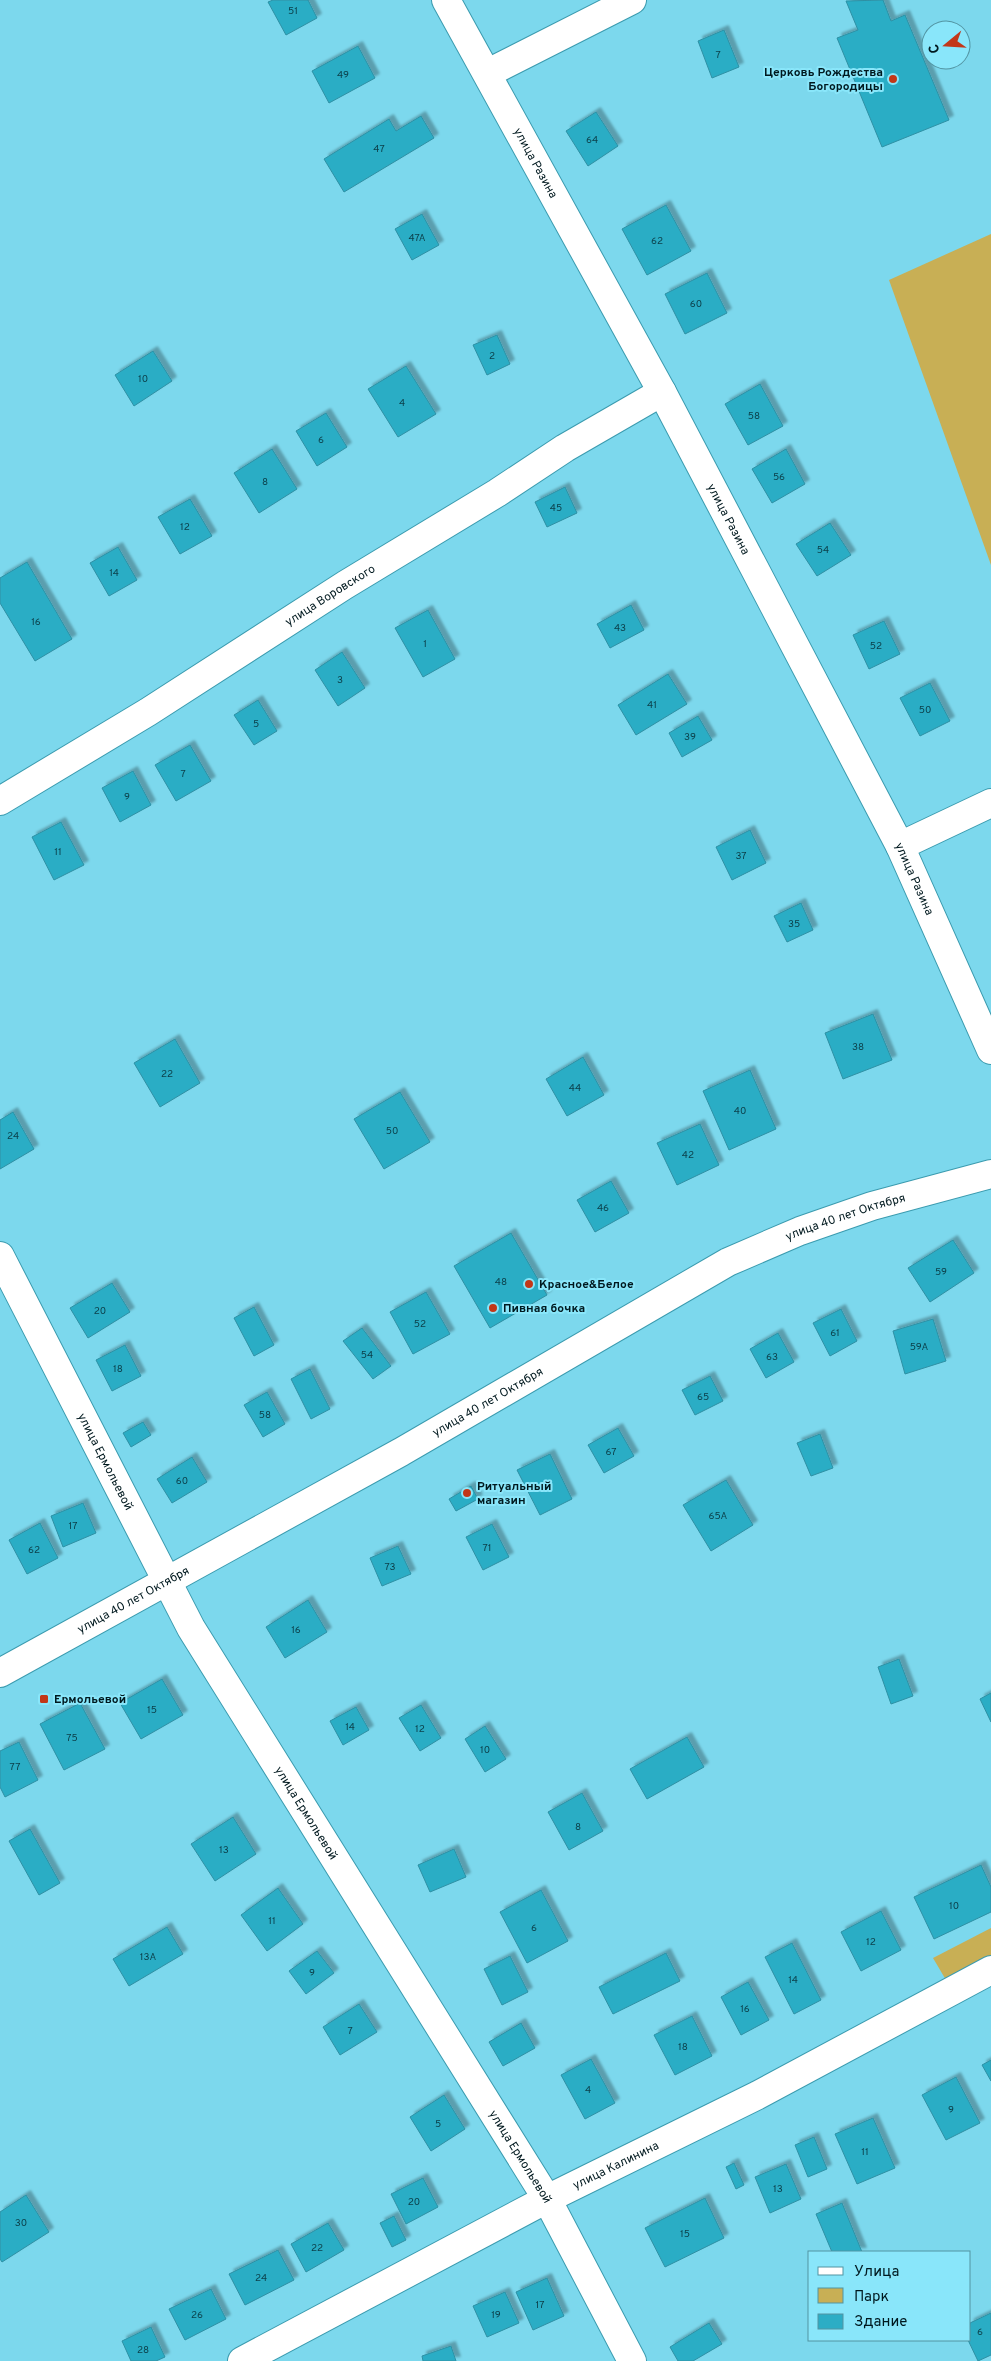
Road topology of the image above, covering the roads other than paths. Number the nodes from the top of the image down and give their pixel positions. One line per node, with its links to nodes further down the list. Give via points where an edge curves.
1 (446, 0): 3 (street, улица Разина)
2 (632, 0): 3 (street)
3 (488, 73): 4 (street, улица Разина)
4 (662, 392): 5 (street, улица Воровского, via 565,448); 7 (street, улица Разина)
5 (0, 802)
6 (991, 802): 7 (street)
7 (900, 846): 8 (street, улица Разина)
8 (991, 1050)
9 (991, 1174): 11 (street, улица 40 лет Октября, via 872,1206 800,1231 728,1262 401,1452)
10 (0, 1256): 11 (street, улица Ермольевой)
11 (166, 1580): 12 (street, улица 40 лет Октября); 14 (street, улица Ермольевой, via 191,1628)
12 (0, 1673)
13 (991, 1970): 14 (street, улица Калинина, via 758,2095)
14 (547, 2199): 15 (street, улица Калинина); 16 (street, улица Ермольевой)
15 (242, 2361)
16 (632, 2361)

